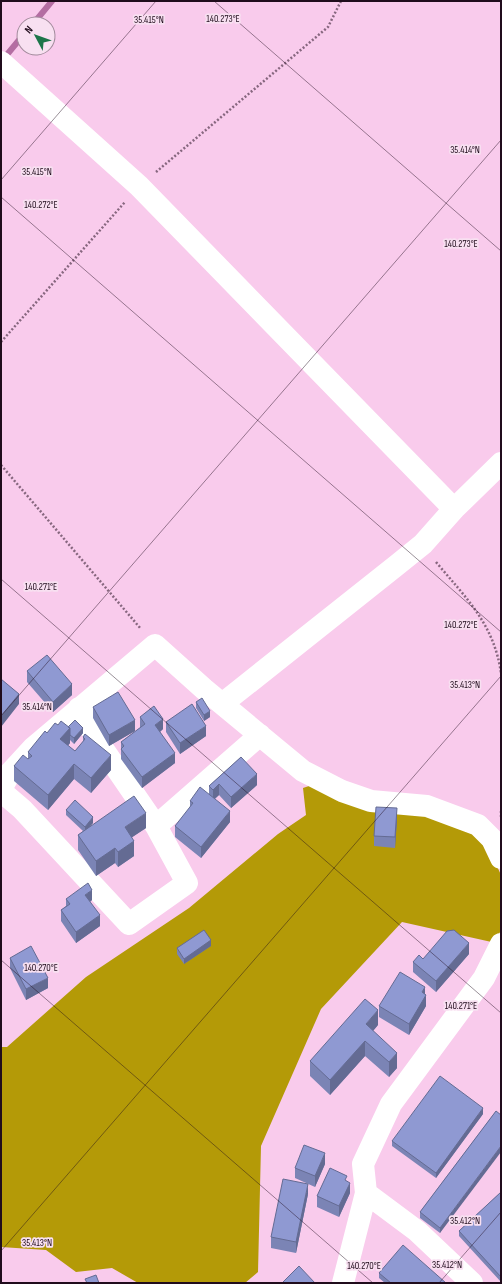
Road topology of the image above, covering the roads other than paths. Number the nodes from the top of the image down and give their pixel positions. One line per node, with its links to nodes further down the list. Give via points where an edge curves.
1 (1, 62): 3 (street, via 139,186)
2 (501, 463): 3 (street)
3 (454, 509): 4 (street, via 422,544 397,566)
4 (222, 704): 5 (street, via 155,645); 6 (street)
5 (79, 708): 7 (street, via 33,748 10,773); 8 (street, via 99,743)
6 (260, 735): 8 (street); 9 (street, via 303,771 342,791 371,801 427,806 478,825 492,839)
7 (1, 790): 8 (street, via 22,809 129,924 187,883)
8 (156, 826)
9 (501, 858)
10 (501, 944): 11 (street, via 484,978 391,1104 363,1164)
11 (366, 1193): 12 (street); 13 (street, via 417,1231)
12 (343, 1283)
13 (472, 1283)

